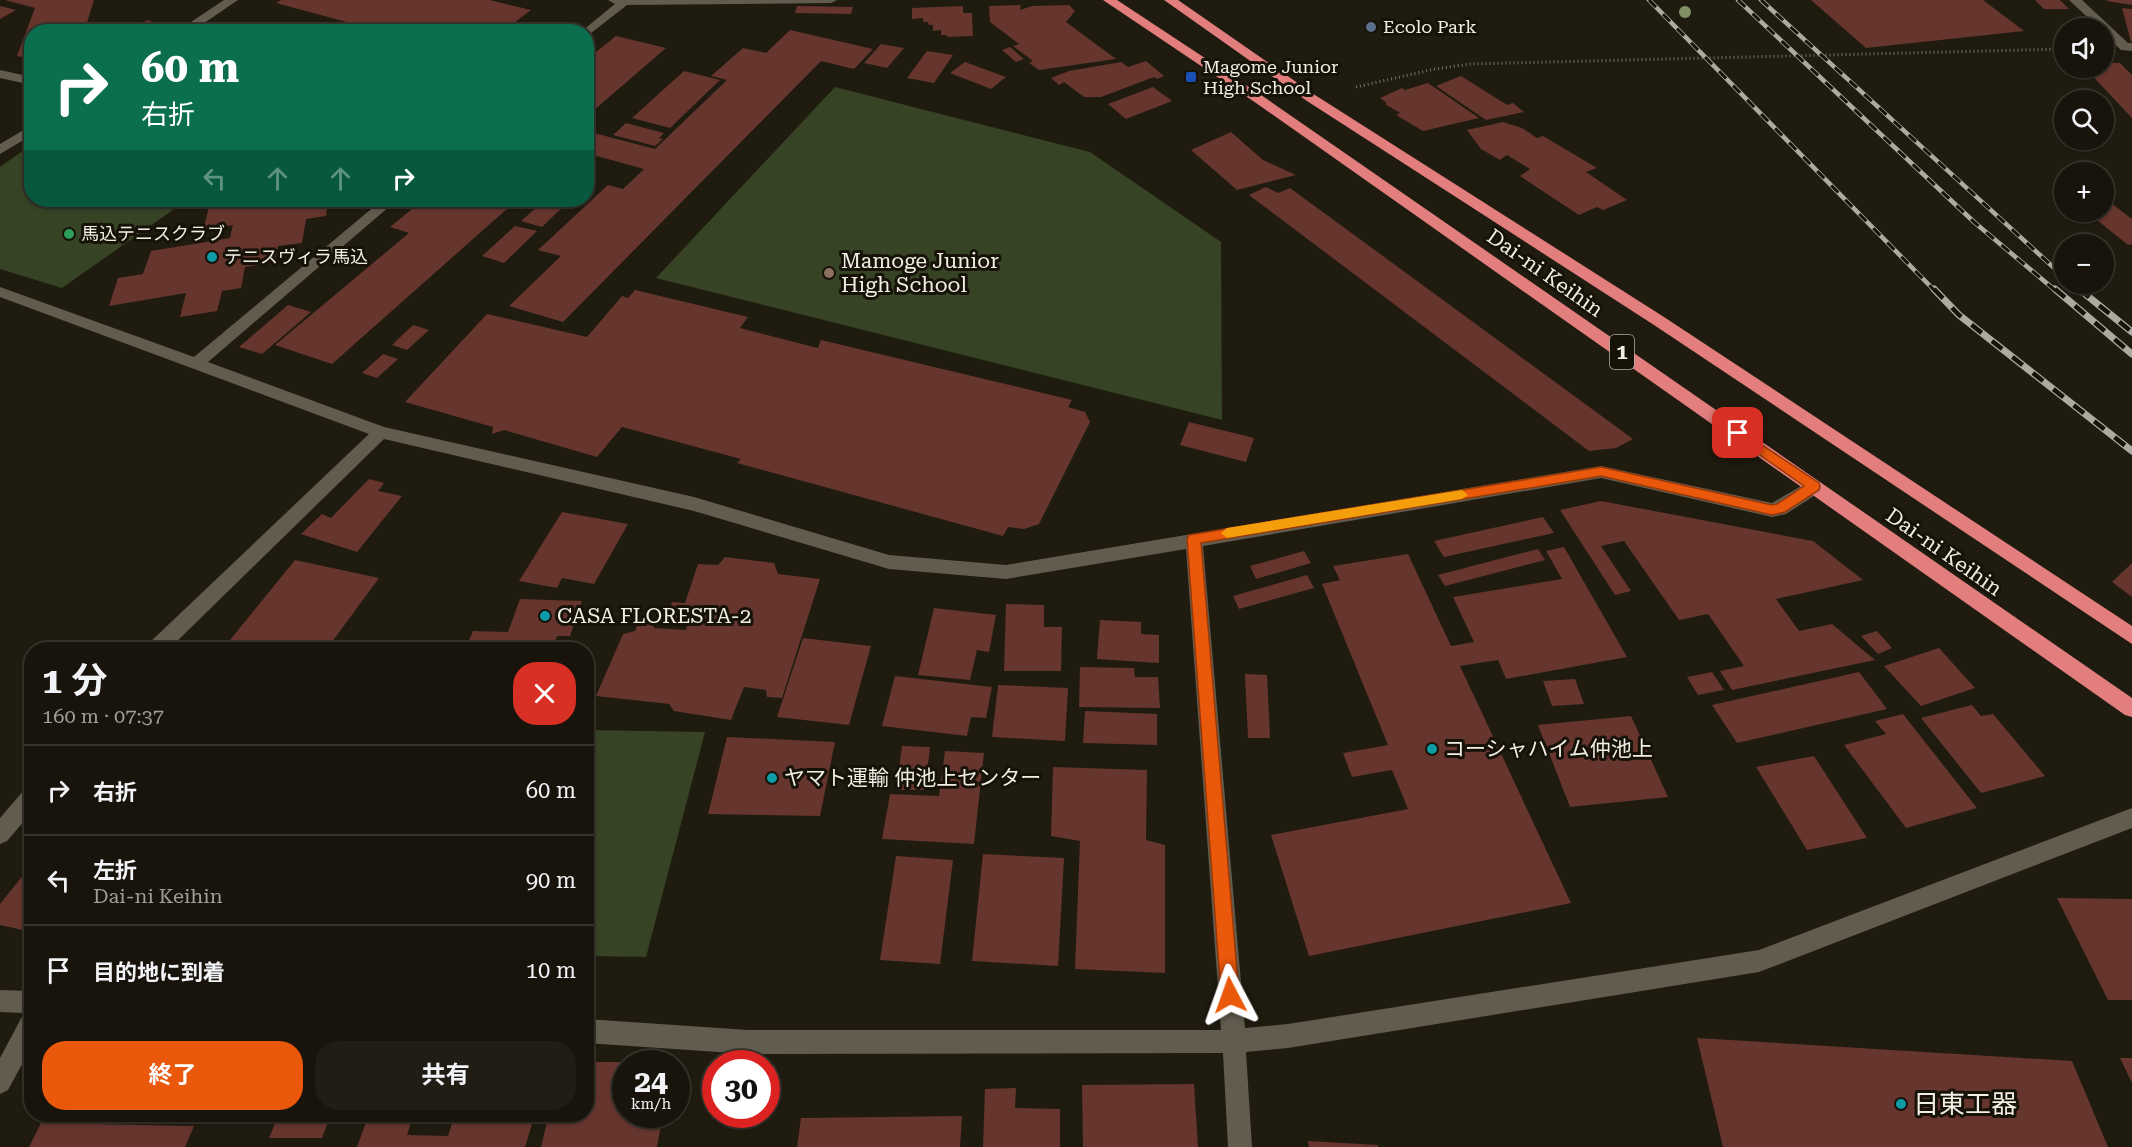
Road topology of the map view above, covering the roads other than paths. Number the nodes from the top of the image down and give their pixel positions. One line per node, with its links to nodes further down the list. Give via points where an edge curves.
1 (232, 0): 7 (street)
2 (831, 0): 6 (street)
3 (1109, 0): 18 (highway, Dai-ni Keihin / 1, via 1260,100)
4 (1170, 0): 20 (highway, Dai-ni Keihin / 1, via 1311,98 1659,321)
5 (2075, 0): 9 (street)
6 (621, 1): 8 (street)
7 (194, 24)
8 (594, 26)
9 (2130, 50)
10 (0, 74): 11 (street)
11 (24, 79)
12 (24, 134): 13 (street)
13 (0, 150)
14 (382, 207): 16 (street)
15 (0, 292): 16 (street)
16 (197, 363): 17 (street)
17 (381, 432): 19 (street, via 694,504 890,562 1006,572); 21 (street)
18 (1814, 487): 19 (street, via 1772,510 1601,471); 22 (highway, Dai-ni Keihin / 1)
19 (1194, 539): 30 (street)
20 (2132, 636)
21 (163, 642)
22 (2132, 709)
23 (24, 805): 25 (street)
24 (2132, 818): 30 (street, via 1759,961 1288,1036)
25 (0, 834)
26 (0, 1001): 27 (street)
27 (24, 1002)
28 (594, 1031): 30 (street, via 748,1042)
29 (24, 1036): 31 (street)
30 (1234, 1041): 32 (street)
31 (0, 1082)
32 (1240, 1147)

